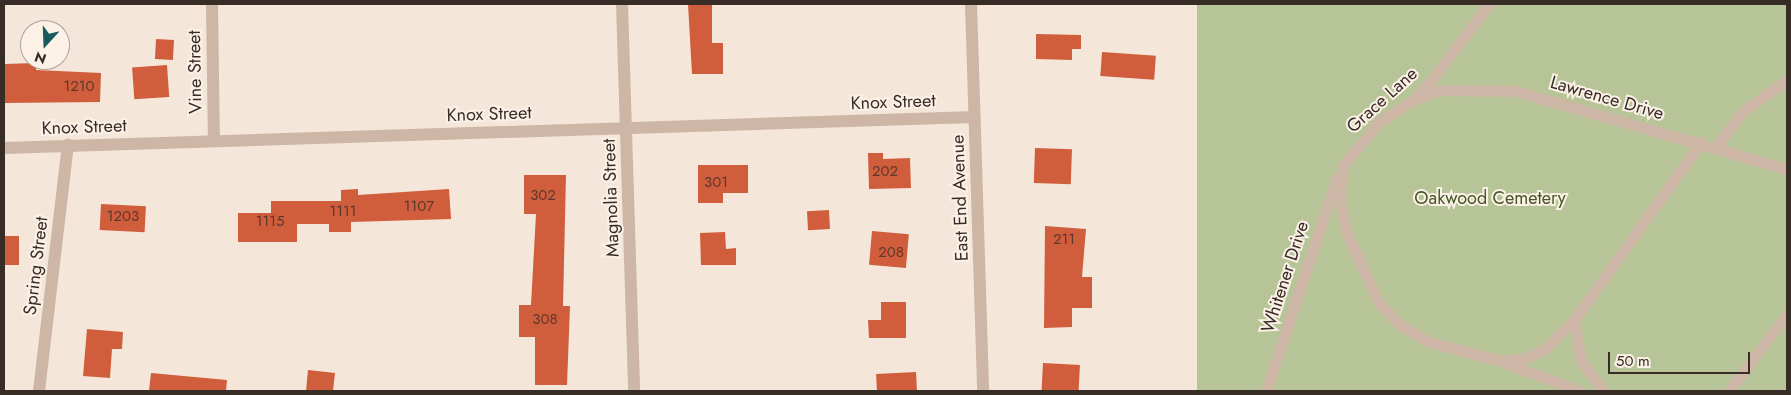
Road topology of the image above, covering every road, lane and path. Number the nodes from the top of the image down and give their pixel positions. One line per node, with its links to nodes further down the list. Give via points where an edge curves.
1 (212, 4): 9 (street, Vine Street)
2 (622, 4): 8 (street, Magnolia Street)
3 (971, 4): 7 (street, East End Avenue)
4 (1489, 4): 6 (lane, Grace Lane)
5 (1787, 80): 12 (lane, via 1744,110)
6 (1414, 99): 10 (lane, Lawrence Drive, via 1440,90 1516,91); 15 (lane, Grace Lane, via 1366,135)
7 (975, 116): 8 (street, Knox Street); 21 (street, East End Avenue)
8 (626, 127): 9 (street, Knox Street); 20 (street, Magnolia Street)
9 (214, 140): 11 (street, Knox Street)
10 (1701, 142): 12 (lane, Lawrence Drive); 17 (lane)
11 (68, 145): 13 (street, Knox Street); 19 (street, Spring Street)
12 (1716, 146): 14 (lane, Lawrence Drive)
13 (4, 148)
14 (1787, 169)
15 (1339, 174): 18 (lane, via 1346,231 1378,302 1399,324 1426,341); 22 (lane, Whitener Drive)
16 (1787, 314): 25 (lane)
17 (1574, 320): 18 (lane, via 1545,349); 24 (lane, via 1581,361)
18 (1501, 362): 23 (lane)
19 (39, 391)
20 (634, 391)
21 (983, 391)
22 (1266, 391)
23 (1580, 391)
24 (1603, 391)
25 (1729, 391)

